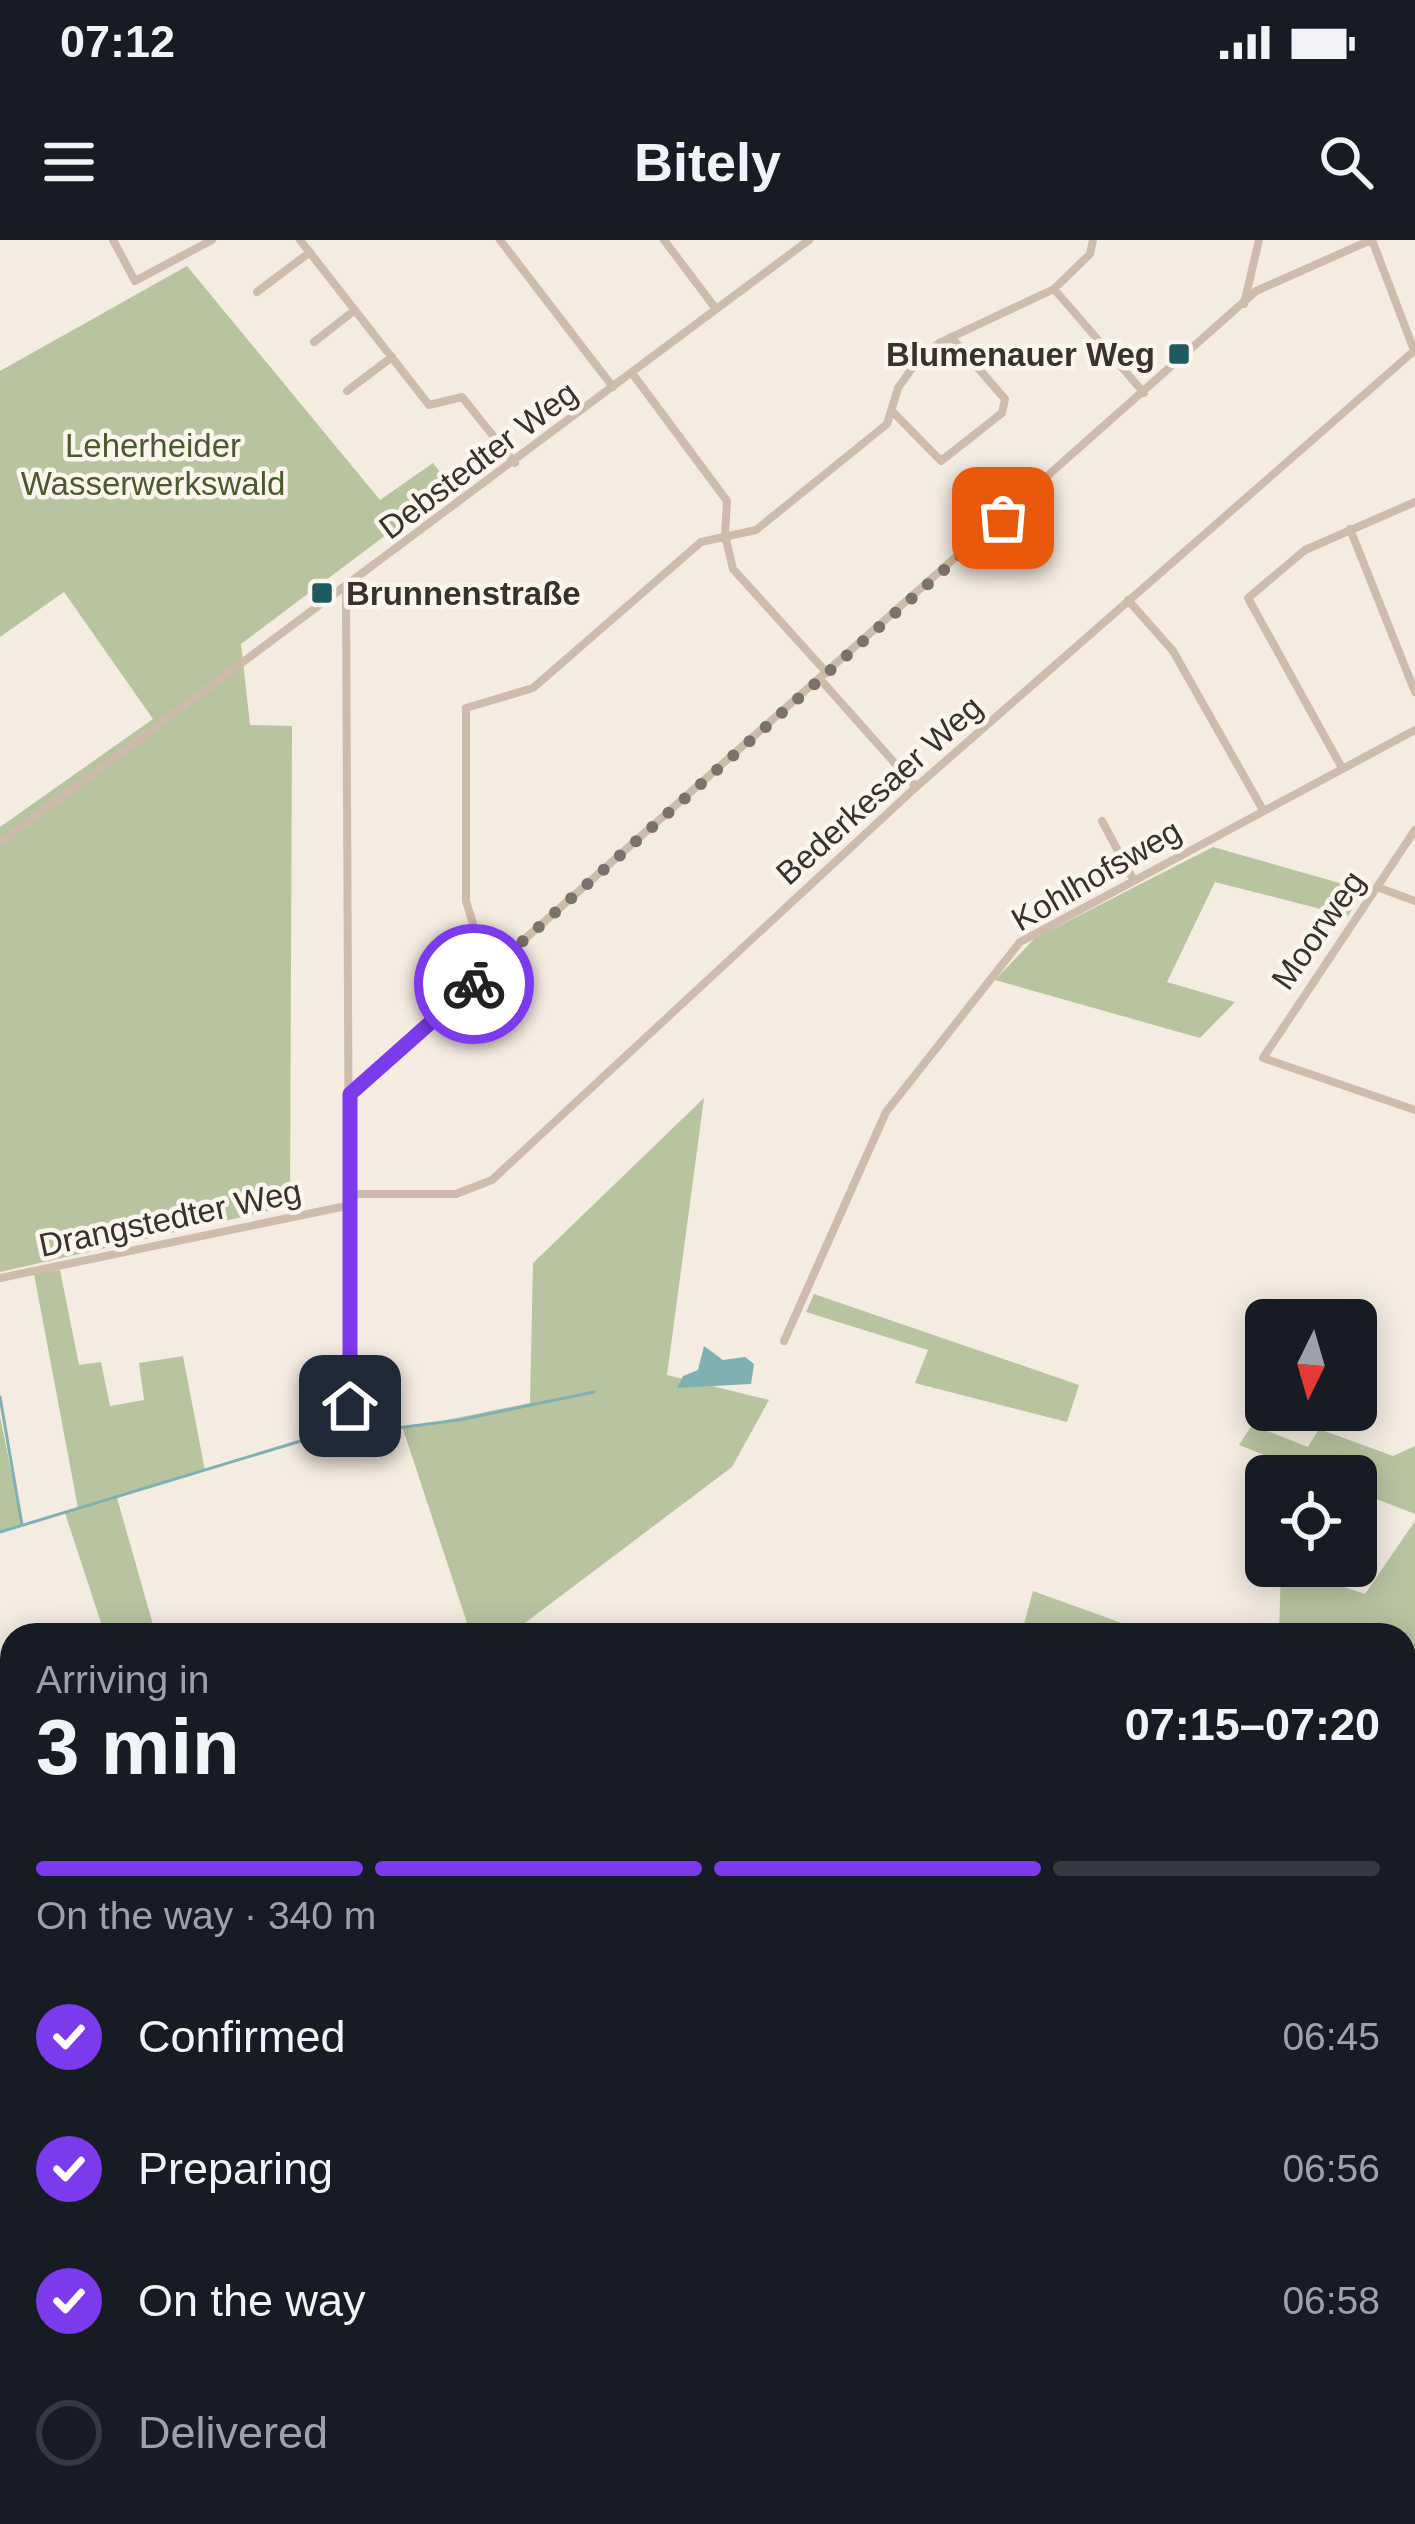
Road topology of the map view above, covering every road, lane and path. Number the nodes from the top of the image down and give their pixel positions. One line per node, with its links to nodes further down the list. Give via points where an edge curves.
1 (113, 240): 2 (street, via 135,281)
2 (212, 240)
3 (300, 240): 10 (street)
4 (500, 240): 21 (street)
5 (664, 240): 15 (street)
6 (809, 240): 15 (street, Debstedter Weg)
7 (1093, 240): 11 (street, via 1090,254)
8 (1259, 240): 13 (street)
9 (1372, 240): 13 (street, via 1269,281); 18 (street)
10 (310, 252): 12 (street); 14 (street)
11 (1054, 289): 16 (street); 23 (street)
12 (257, 292)
13 (1243, 305): 23 (street)
14 (355, 310): 17 (street); 19 (street)
15 (716, 310): 20 (street, Debstedter Weg)
16 (951, 337): 24 (street, via 914,364); 24 (street, via 1005,399 1002,413 941,461)
17 (314, 342)
18 (1415, 351): 30 (street, Bederkesaer Weg)
19 (392, 357): 22 (street); 25 (street, via 429,405 462,397)
20 (632, 373): 21 (street, Debstedter Weg); 28 (street, via 727,501)
21 (613, 387): 25 (street, Debstedter Weg)
22 (347, 391)
23 (1144, 393): 31 (street)
24 (892, 412): 28 (street, via 756,530)
25 (515, 463): 29 (street, Debstedter Weg)
26 (1415, 502): 27 (street)
27 (1350, 529): 32 (street); 34 (street, via 1290,560 1248,598)
28 (724, 535): 31 (street, via 734,569); 43 (street, via 701,542 532,688 463,713 466,901 480,946)
29 (346, 590): 39 (street, Debstedter Weg); 44 (street)
30 (1128, 600): 35 (street, Bederkesaer Weg); 36 (street, via 1173,651)
31 (824, 676): 35 (street); 43 (street)
32 (1415, 692)
33 (1415, 730): 34 (street, Kohlhofsweg)
34 (1342, 768): 36 (street, Kohlhofsweg)
35 (916, 787): 46 (street, Bederkesaer Weg, via 492,1180 456,1194)
36 (1262, 810): 40 (street, Kohlhofsweg)
37 (1102, 821): 40 (street)
38 (1415, 830): 41 (street, Moorweg)
39 (0, 843)
40 (1133, 879): 48 (street, Kohlhofsweg, via 1020,942 902,1088 870,1142)
41 (1377, 887): 42 (street); 45 (street, Moorweg, via 1263,1058)
42 (1415, 901)
43 (496, 965): 44 (street)
44 (350, 1094): 46 (street)
45 (1415, 1110)
46 (351, 1200): 47 (street, Drangstedter Weg); 49 (street)
47 (0, 1277)
48 (784, 1340)
49 (350, 1406)

